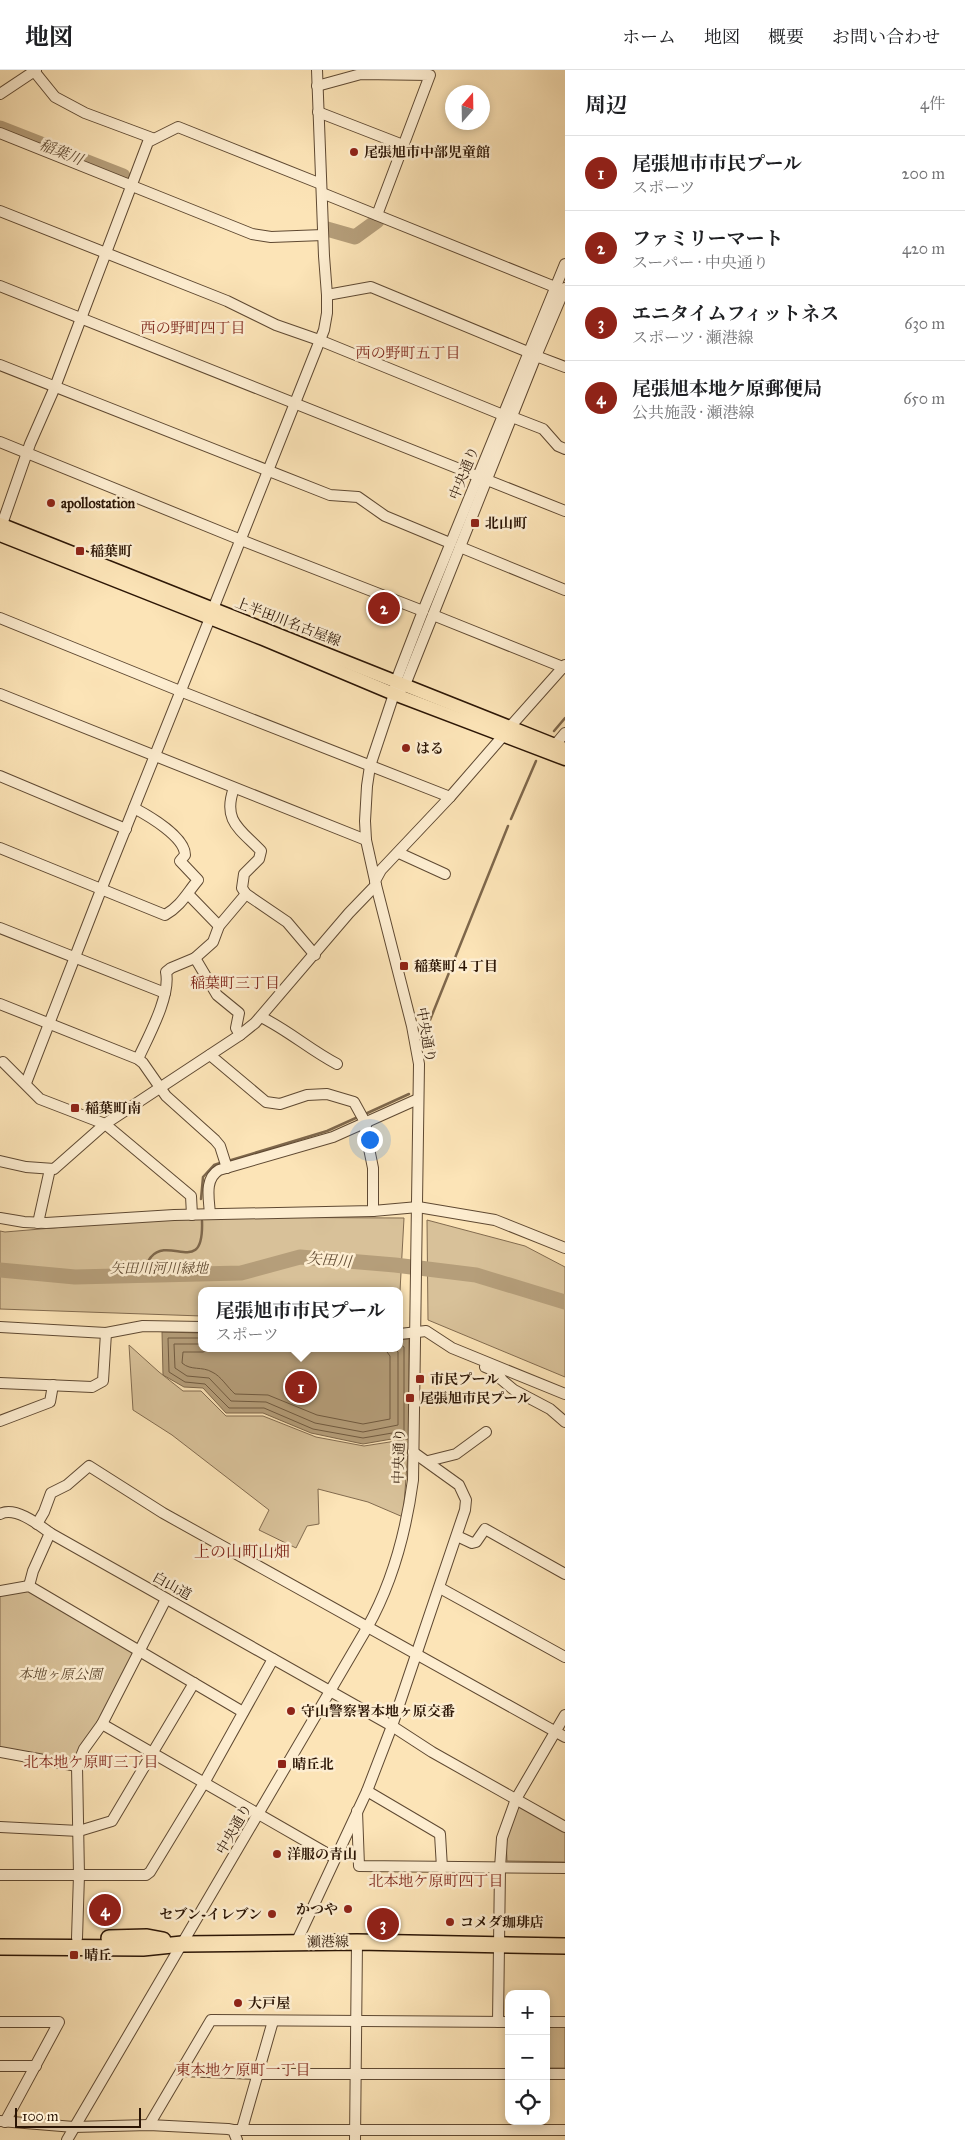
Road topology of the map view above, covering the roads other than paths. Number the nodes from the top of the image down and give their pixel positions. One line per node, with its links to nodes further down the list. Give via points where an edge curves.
1 (35, 70): 4 (street); 7 (street, via 55,97 85,113)
2 (317, 70): 3 (street)
3 (316, 86): 5 (street); 8 (street, via 361,74 430,76)
4 (0, 94)
5 (318, 112): 8 (street); 10 (street)
6 (0, 133): 9 (street)
7 (152, 138): 9 (street); 10 (street, via 178,127)
8 (403, 145): 12 (street)
9 (132, 185): 13 (street, via 252,234); 14 (street)
10 (321, 188): 12 (street); 13 (street)
11 (0, 211): 14 (street)
12 (377, 215): 17 (street)
13 (323, 235): 18 (street)
14 (105, 252): 19 (street); 20 (street)
15 (565, 264): 17 (street, 中央通り)
16 (0, 286): 19 (street)
17 (562, 290): 21 (street, 中央通り)
18 (327, 295): 20 (street, via 324,330); 21 (street, via 371,287)
19 (82, 318): 24 (street); 25 (street)
20 (319, 340): 25 (street); 26 (street)
21 (532, 354): 23 (street); 26 (street, 中央通り)
22 (0, 365): 24 (street)
23 (565, 367)
24 (55, 387): 29 (street); 30 (street)
25 (294, 403): 30 (street); 31 (street)
26 (508, 416): 28 (street, via 543,429); 31 (street, 中央通り)
27 (0, 442): 29 (street)
28 (565, 449)
29 (26, 453): 33 (street); 34 (street)
30 (268, 470): 34 (street); 35 (street, via 330,495 358,497 386,516)
31 (482, 478): 32 (street); 35 (street, 中央通り)
32 (565, 511)
33 (0, 529): 38 (main road, 上半田川名古屋線)
34 (241, 540): 37 (street); 38 (street)
35 (455, 545): 36 (street); 37 (street, 中央通り); 39 (street, 中央通り)
36 (565, 590)
37 (423, 610): 42 (street, 中央通り)
38 (211, 614): 42 (main road, 上半田川名古屋線); 43 (street); 45 (main road, 上半田川名古屋線)
39 (433, 615): 41 (street); 42 (street, 中央通り)
40 (0, 618): 43 (street)
41 (564, 667): 46 (street)
42 (401, 683): 45 (street, 中央通り); 46 (main road, 上半田川名古屋線)
43 (180, 692): 49 (street); 51 (street)
44 (0, 694): 49 (street)
45 (394, 694): 46 (main road, 上半田川名古屋線); 51 (street, 中央通り)
46 (506, 732): 48 (main road, 上半田川名古屋線); 50 (main road, 上半田川名古屋線); 54 (street)
47 (565, 733): 48 (street)
48 (560, 747)
49 (155, 757): 53 (street); 55 (street)
50 (565, 759)
51 (370, 766): 54 (street); 57 (street, 中央通り, via 366,786)
52 (0, 776): 56 (street)
53 (234, 788): 57 (street); 64 (street, via 229,807 232,819 261,851 259,859 242,877 242,888)
54 (450, 797): 59 (street)
55 (134, 808): 56 (street); 63 (street, via 169,831 185,850 186,855 180,861 198,880)
56 (126, 829): 62 (street)
57 (366, 840): 61 (street, 中央通り)
58 (0, 848): 62 (street)
59 (399, 853): 60 (street); 61 (street, via 381,870)
60 (445, 874)
61 (375, 883): 67 (street); 81 (street, 中央通り, via 412,1026 419,1064)
62 (101, 890): 63 (street, via 165,915); 68 (street)
63 (188, 894): 65 (street)
64 (246, 894): 65 (street); 67 (street, via 287,922)
65 (219, 926): 69 (street, via 213,942)
66 (0, 928): 68 (street)
67 (315, 955): 72 (street)
68 (75, 958): 70 (street); 73 (street)
69 (195, 958): 70 (street, via 166,972); 74 (street, via 217,995 239,1013 236,1028)
70 (165, 993): 76 (street)
71 (0, 1004): 73 (street)
72 (261, 1017): 74 (street); 78 (street)
73 (49, 1024): 76 (street); 79 (street)
74 (240, 1035): 75 (street)
75 (210, 1055): 80 (street); 82 (street, via 266,1102 280,1104 307,1095 327,1094 354,1102)
76 (138, 1059): 80 (street)
77 (3, 1062): 79 (street)
78 (337, 1064)
79 (26, 1083): 83 (street, via 40,1099)
80 (160, 1088): 83 (street); 85 (street, via 216,1140)
81 (418, 1099): 82 (street); 88 (street, 中央通り)
82 (364, 1119): 85 (street, via 333,1137); 87 (street, via 374,1180)
83 (105, 1124): 86 (street, via 54,1169); 90 (street, via 191,1196)
84 (0, 1161): 86 (street)
85 (225, 1163): 89 (street, via 209,1184)
86 (50, 1169): 92 (street)
87 (373, 1211): 88 (street); 89 (street)
88 (418, 1211): 93 (street, via 495,1220); 98 (street, 中央通り)
89 (210, 1214): 90 (street)
90 (192, 1215): 92 (street)
91 (0, 1218): 92 (street)
92 (38, 1223)
93 (565, 1248)
94 (0, 1327): 96 (street)
95 (198, 1327): 96 (street, via 143,1326)
96 (106, 1333): 101 (street, via 103,1381 92,1387)
97 (403, 1334): 98 (street)
98 (414, 1334): 99 (street, via 426,1331); 106 (street, 中央通り)
99 (466, 1355): 102 (street); 104 (street, via 497,1372 514,1390 550,1409)
100 (0, 1383): 101 (street)
101 (53, 1385): 103 (street, via 50,1402)
102 (565, 1394)
103 (0, 1421)
104 (565, 1422)
105 (486, 1432): 107 (street, via 456,1454)
106 (414, 1452): 107 (street); 117 (street, 中央通り, via 407,1520 390,1578)
107 (428, 1461): 111 (street, via 463,1491 466,1500)
108 (0, 1514): 109 (street, 白山道, via 14,1513)
109 (37, 1524): 110 (street, 白山道); 117 (street, via 51,1492 67,1485 88,1466)
110 (50, 1533): 113 (street); 116 (street, 白山道)
111 (457, 1536): 112 (street, via 472,1543 485,1529); 114 (street)
112 (565, 1574)
113 (29, 1586): 115 (street); 118 (street)
114 (440, 1588): 119 (street); 120 (street)
115 (0, 1591)
116 (166, 1599): 118 (street); 121 (street, 白山道)
117 (367, 1628): 119 (street); 123 (street, 中央通り)
118 (140, 1651): 122 (street); 126 (street)
119 (417, 1656): 127 (street); 128 (street)
120 (565, 1657)
121 (273, 1659): 123 (street, 白山道); 124 (street)
122 (194, 1683): 124 (street); 131 (street)
123 (330, 1691): 127 (street, 白山道); 137 (street, 中央通り)
124 (243, 1712): 133 (street)
125 (565, 1715): 128 (street)
126 (102, 1724): 131 (street); 132 (street, via 84,1749)
127 (392, 1726): 134 (street); 135 (street, 白山道)
128 (555, 1732): 129 (street); 135 (street)
129 (565, 1737)
130 (0, 1752): 132 (street)
131 (151, 1754): 133 (street); 140 (street, via 112,1821)
132 (77, 1766): 140 (street)
133 (204, 1783): 137 (street); 146 (street, via 146,1875)
134 (367, 1792): 136 (street); 142 (street, via 440,1834)
135 (516, 1800): 139 (street, 白山道); 143 (street, via 502,1838)
136 (357, 1810): 141 (street); 142 (street, via 359,1866)
137 (259, 1814): 141 (street); 151 (street, 中央通り)
138 (0, 1827): 140 (street)
139 (565, 1827)
140 (78, 1831): 146 (street)
141 (335, 1858): 150 (street)
142 (442, 1868): 143 (street)
143 (500, 1868): 144 (street); 152 (street)
144 (565, 1868)
145 (0, 1875): 146 (street)
146 (79, 1875): 148 (street)
147 (0, 1938): 148 (highway, 瀬港線)
148 (77, 1938): 151 (highway, 瀬港線, via 147,1937)
149 (357, 1942): 150 (highway, 瀬港線); 152 (highway, 瀬港線); 156 (street)
150 (296, 1943): 151 (highway, 瀬港線)
151 (182, 1944): 154 (highway, 瀬港線, via 143,1948); 171 (street, 中央通り)
152 (498, 1945): 153 (highway, 瀬港線); 158 (street)
153 (565, 1946)
154 (0, 1947)
155 (273, 2021): 156 (street); 163 (street, via 211,2020); 165 (street)
156 (356, 2021): 158 (street); 164 (street)
157 (0, 2022): 162 (street, via 60,2022)
158 (503, 2022)
159 (550, 2022): 160 (street)
160 (565, 2022)
161 (0, 2066): 162 (street)
162 (36, 2066): 169 (street)
163 (182, 2071): 165 (street); 170 (street)
164 (356, 2073): 165 (street); 166 (street); 174 (street)
165 (259, 2074): 172 (street)
166 (505, 2074)
167 (550, 2074): 168 (street)
168 (565, 2074)
169 (2, 2122): 171 (street)
170 (149, 2125): 171 (street); 172 (street)
171 (74, 2127): 175 (street, 中央通り)
172 (237, 2129): 174 (street); 176 (street)
173 (565, 2130): 174 (street)
174 (355, 2136)
175 (67, 2140)
176 (237, 2140)

